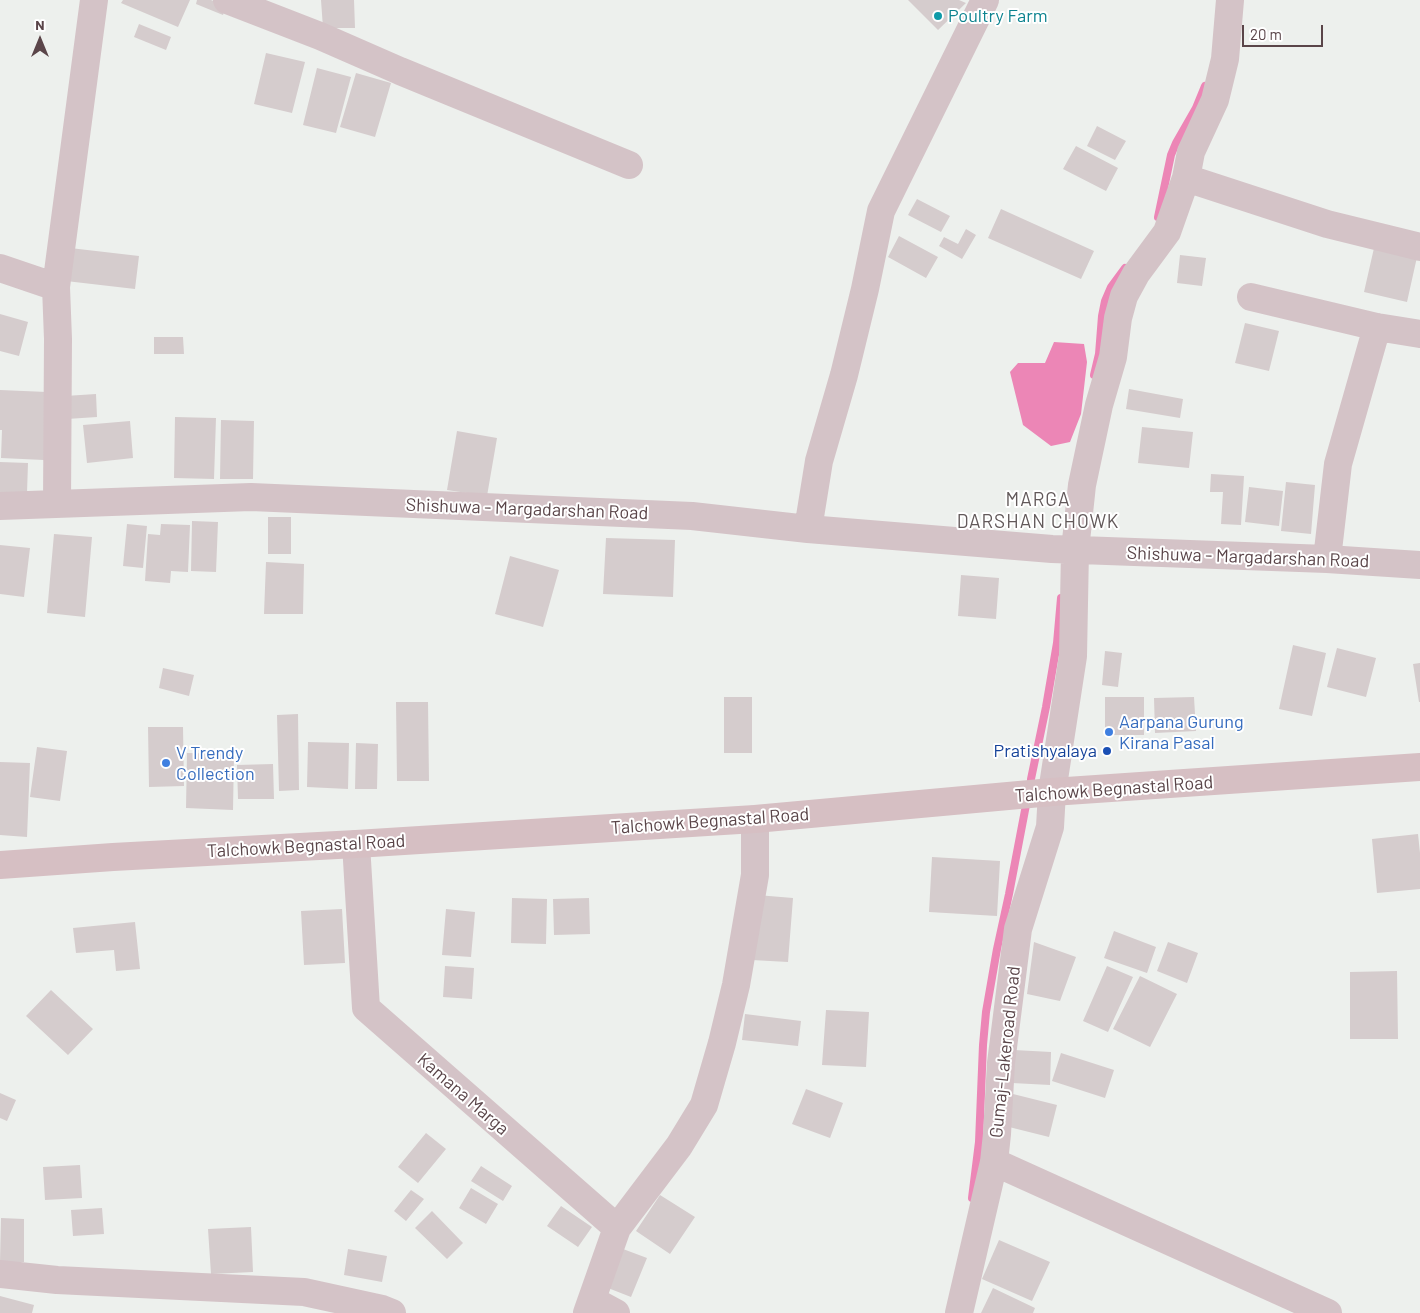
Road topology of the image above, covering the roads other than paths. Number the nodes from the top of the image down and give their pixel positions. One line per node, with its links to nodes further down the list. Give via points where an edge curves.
1 (94, 0): 9 (street)
2 (227, 0): 5 (street)
3 (985, 0): 15 (street, via 881,211 844,375 819,461)
4 (1230, 0): 6 (street, Gumaj-Lakeroad Road, via 1225,59 1215,100 1191,152)
5 (629, 165)
6 (1186, 178): 7 (street, via 1327,224); 16 (street, Gumaj-Lakeroad Road, via 1167,232 1124,296 1113,357)
7 (1420, 247)
8 (0, 268): 9 (street)
9 (56, 287): 13 (street)
10 (1250, 297): 11 (street)
11 (1378, 327): 12 (street); 17 (street, via 1338,464)
12 (1420, 334)
13 (58, 503): 14 (street, Shishuwa - Margadarshan Road); 15 (street, Shishuwa - Margadarshan Road, via 251,497 692,516)
14 (0, 506)
15 (808, 529): 16 (street, Shishuwa - Margadarshan Road)
16 (1064, 550): 17 (street, Shishuwa - Margadarshan Road); 20 (street, Gumaj-Lakeroad Road, via 1074,656)
17 (1327, 559): 18 (street, Shishuwa - Margadarshan Road)
18 (1420, 565)
19 (1420, 767): 20 (main road, Talchowk Begnastal Road)
20 (1052, 792): 21 (main road, Talchowk Begnastal Road); 24 (street, Gumaj-Lakeroad Road, via 1050,827 1018,929 1001,1063)
21 (756, 819): 22 (main road, Talchowk Begnastal Road); 25 (street, via 755,875 736,985 704,1105 679,1146)
22 (356, 844): 23 (main road, Talchowk Begnastal Road); 25 (street, Kamana Marga, via 366,1008)
23 (0, 865)
24 (994, 1162): 30 (street, Gumaj-Lakeroad Road); 31 (street)
25 (617, 1228): 27 (street)
26 (0, 1274): 28 (street, via 57,1280 304,1292)
27 (589, 1307): 29 (street)
28 (392, 1313)
29 (616, 1313)
30 (959, 1313)
31 (1328, 1313)

